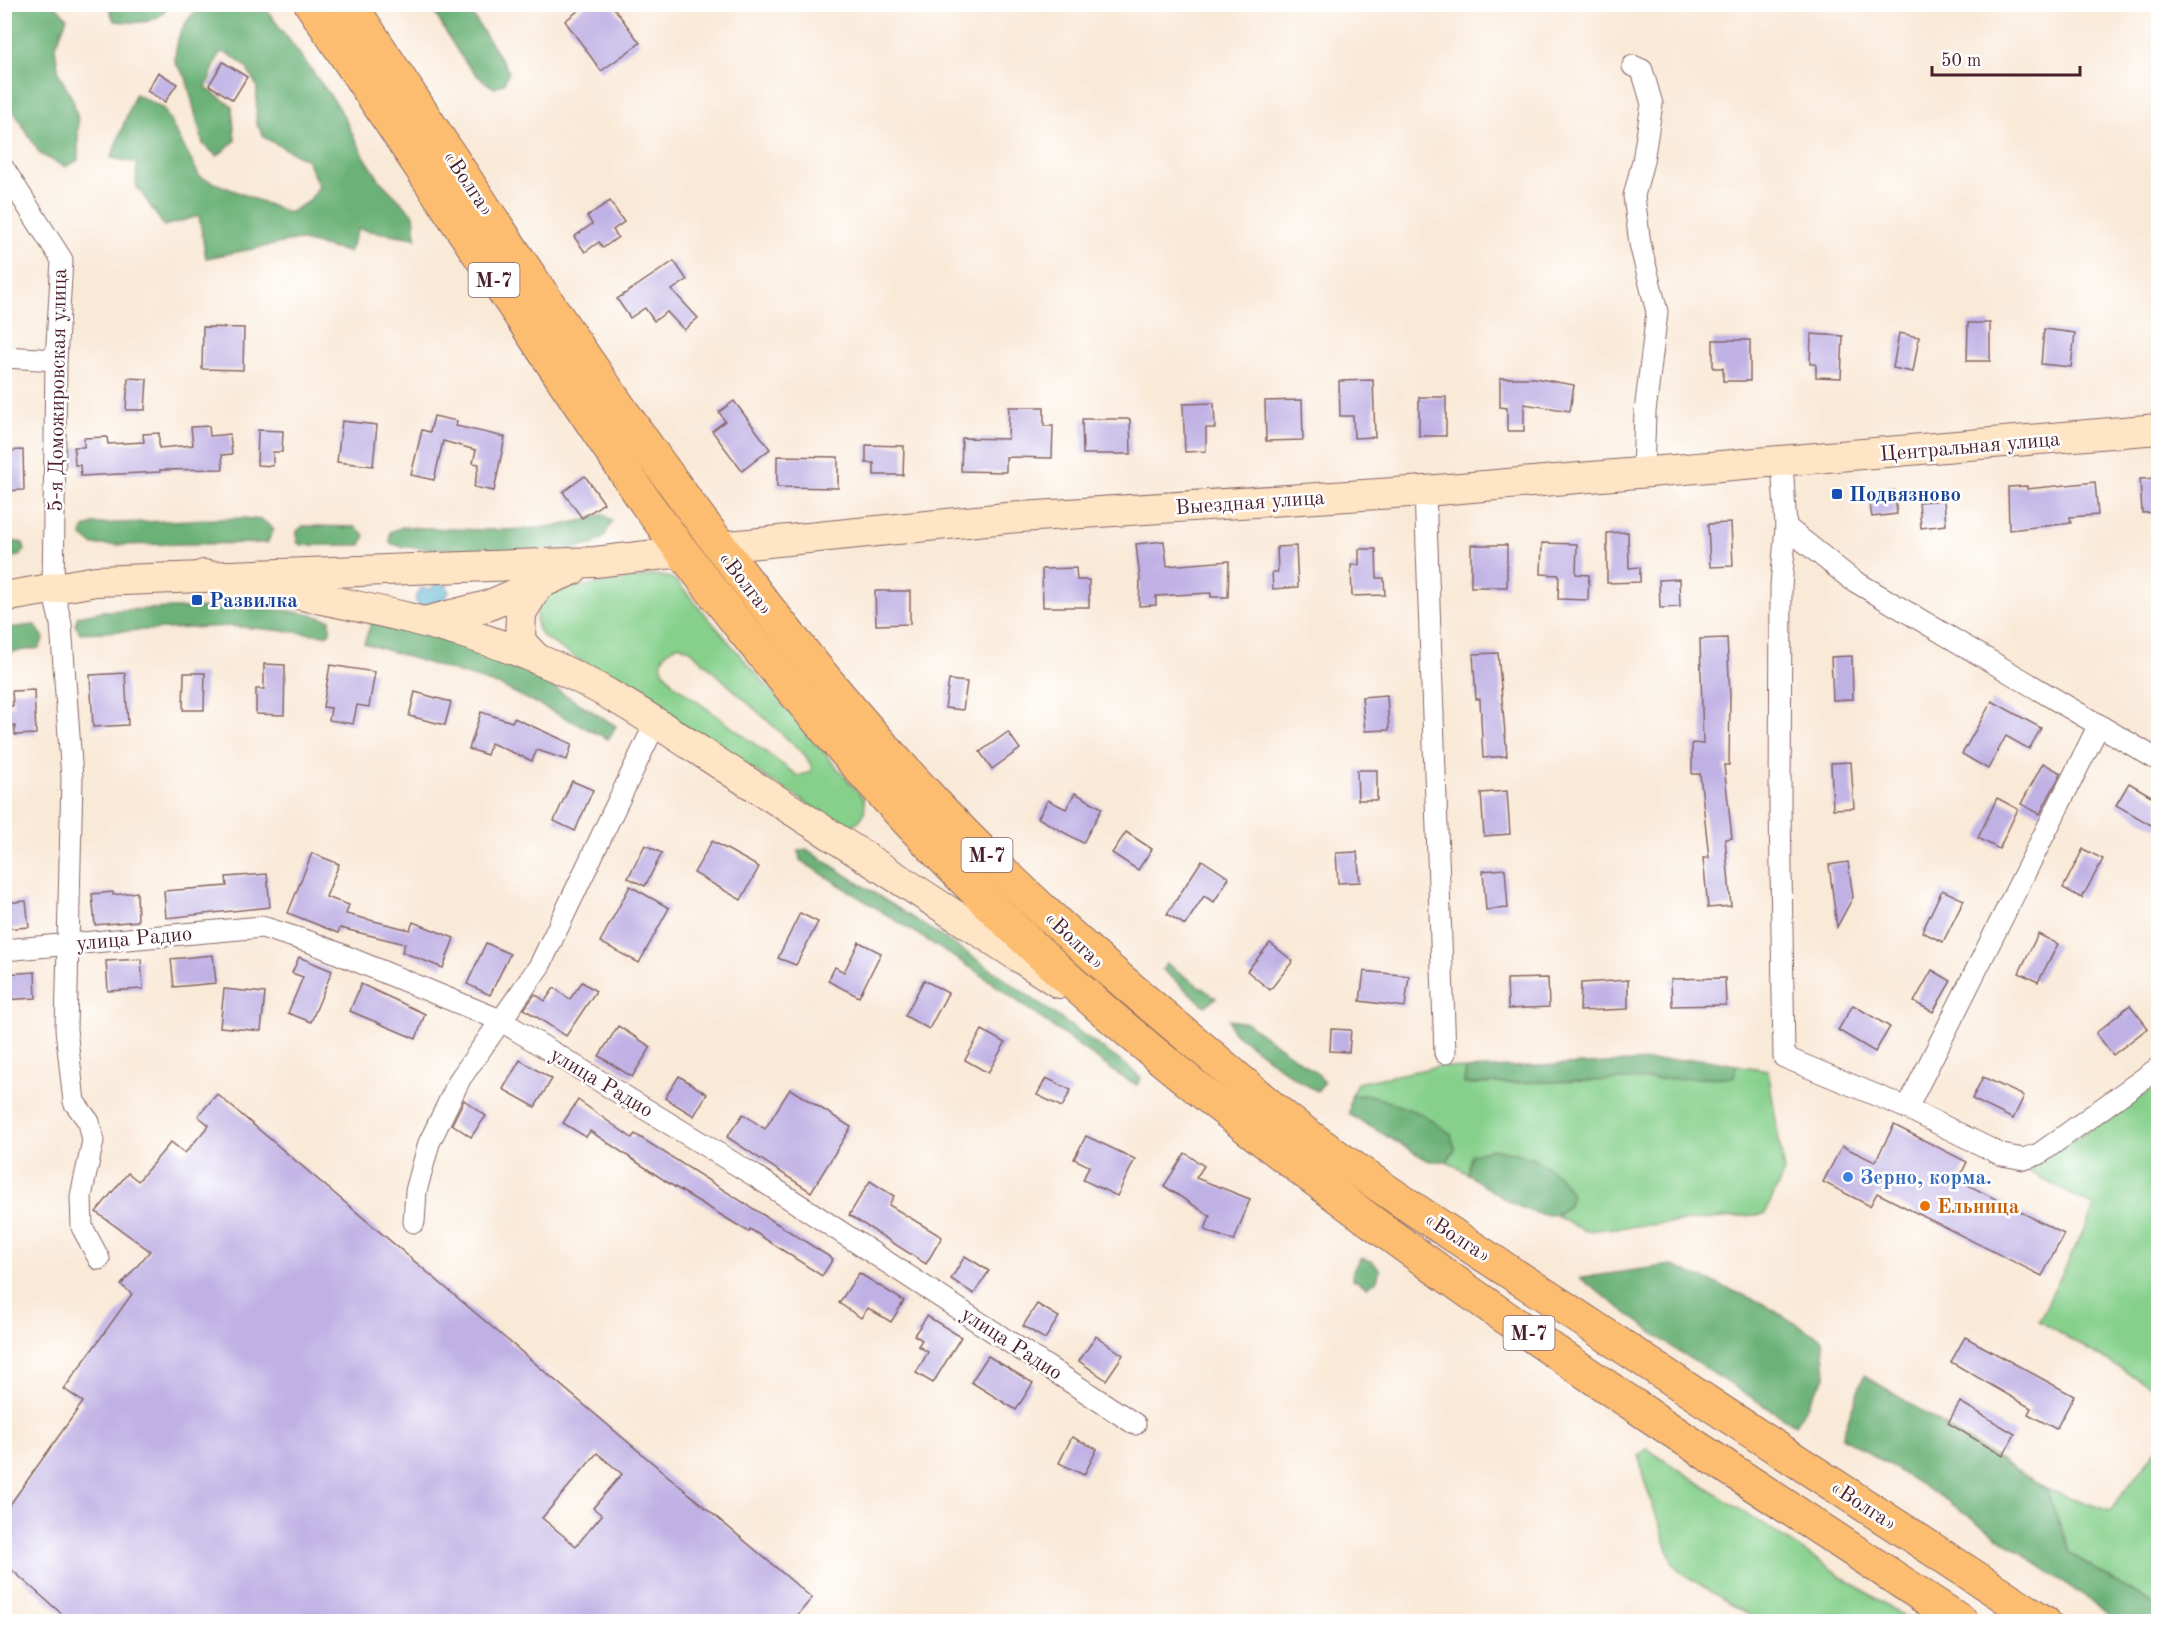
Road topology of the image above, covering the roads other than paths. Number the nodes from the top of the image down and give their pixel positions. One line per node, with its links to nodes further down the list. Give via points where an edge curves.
1 (310, 4): 13 (highway, «Волга» / М-7)
2 (350, 4): 12 (highway, «Волга» / М-7, via 552,308)
3 (1633, 66): 9 (street, via 1642,70 1652,104 1634,196 1640,244 1657,312 1645,412)
4 (4, 169): 6 (street, 5-я Доможировская улица, via 62,260)
5 (4, 357): 6 (street)
6 (56, 360): 18 (street, 5-я Доможировская улица)
7 (2158, 429): 8 (main road, Центральная улица)
8 (1782, 462): 9 (main road, Выездная улица); 11 (street)
9 (1643, 474): 10 (main road, Выездная улица)
10 (1425, 491): 12 (main road, Выездная улица, via 1006,518); 30 (street)
11 (1786, 527): 24 (street, via 1851,579); 32 (street, via 1781,586 1780,807 1784,1057)
12 (719, 547): 37 (highway, «Волга» / М-7, via 839,696 918,786 1006,875 1100,964 1294,1124 1392,1194)
13 (682, 552): 14 (main road); 28 (highway, «Волга» / М-7, via 800,699 890,801 1012,926)
14 (595, 562): 15 (main road); 17 (main road)
15 (448, 574): 16 (main road); 20 (main road); 21 (main road)
16 (203, 575): 18 (main road, via 96,581); 21 (main road)
17 (540, 582): 20 (main road); 22 (main road, via 521,613)
18 (53, 590): 19 (main road); 26 (street, 5-я Доможировская улица, via 61,624 72,778)
19 (4, 597)
20 (487, 606): 21 (main road); 22 (main road)
21 (436, 619): 22 (main road, via 475,636)
22 (528, 650): 23 (main road)
23 (655, 723): 28 (main road); 29 (street, via 540,965)
24 (2099, 725): 25 (street); 32 (street)
25 (2158, 760)
26 (66, 944): 27 (street, улица Радио); 29 (street, улица Радио, via 262,927 314,943); 34 (street, 5-я Доможировская улица, via 66,1029 74,1102 89,1122 93,1141 81,1196 82,1227)
27 (4, 950)
28 (1114, 1019): 36 (highway, «Волга» / М-7, via 1292,1164 1593,1379)
29 (500, 1020): 33 (street, via 460,1079 429,1143 416,1191); 35 (street, улица Радио, via 755,1176)
30 (1445, 1053)
31 (2158, 1068): 32 (street, via 2039,1154 2024,1159 2001,1155)
32 (1907, 1108)
33 (414, 1222)
34 (99, 1259)
35 (1136, 1424)
36 (1962, 1622)
37 (2044, 1622)

